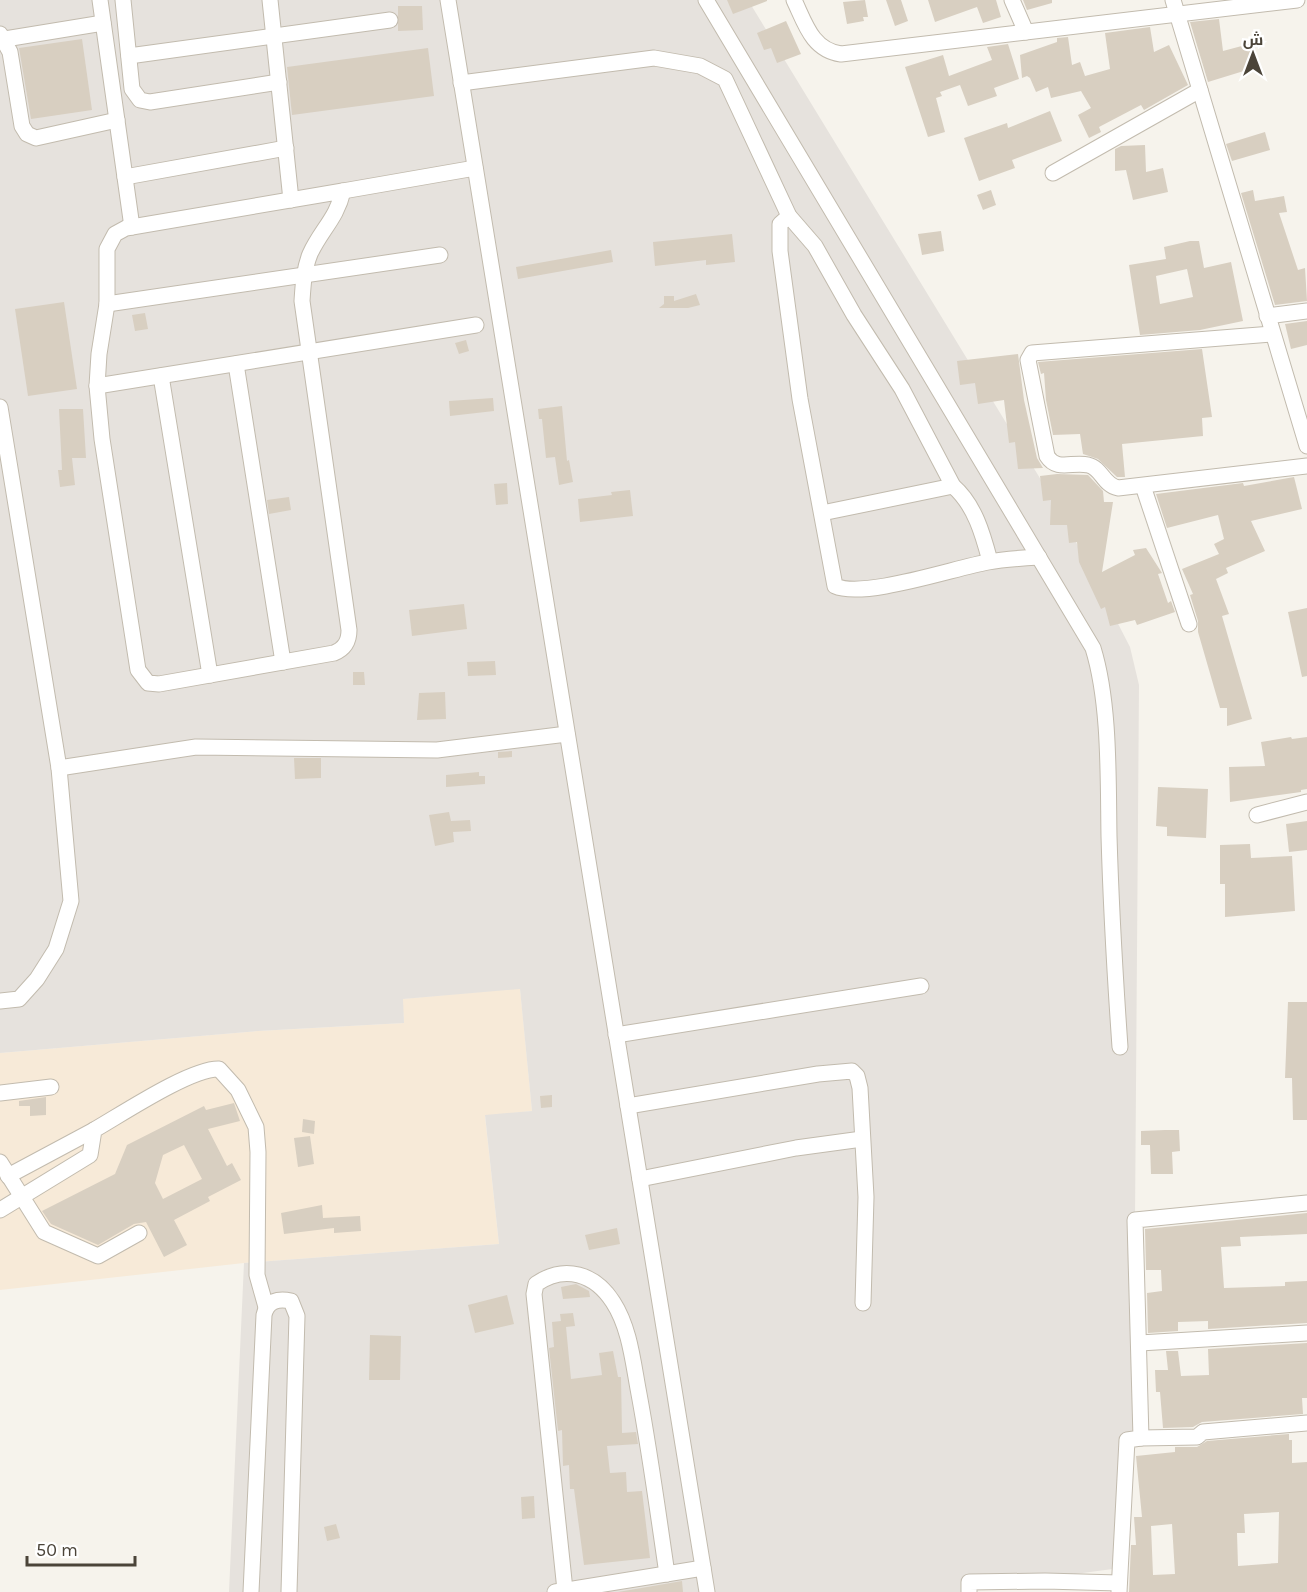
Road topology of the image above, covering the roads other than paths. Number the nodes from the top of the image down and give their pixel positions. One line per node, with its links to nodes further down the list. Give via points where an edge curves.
1 (100, 0): 11 (street)
2 (123, 0): 15 (street)
3 (270, 0): 14 (street)
4 (448, 0): 17 (street)
5 (706, 0): 45 (street)
6 (794, 0): 12 (street, via 816,42 831,53)
7 (1012, 0): 12 (street)
8 (1297, 0): 9 (street)
9 (1175, 7): 12 (street); 18 (street)
10 (390, 20): 14 (street)
11 (103, 23): 13 (street); 19 (street)
12 (1026, 32)
13 (2, 36): 19 (street, via 10,52 22,126 27,134 36,138)
14 (274, 36): 15 (street); 16 (street)
15 (129, 56): 16 (street, via 132,89 145,102)
16 (279, 82): 20 (street)
17 (461, 83): 21 (street); 26 (street, via 654,58 700,66 725,79)
18 (1200, 90): 22 (street); 32 (street)
19 (117, 120): 23 (street)
20 (286, 148): 23 (street); 25 (street)
21 (475, 168): 24 (street); 50 (street)
22 (1053, 173)
23 (125, 177): 27 (street)
24 (343, 191): 25 (street); 29 (street, via 336,213 311,252)
25 (291, 200): 27 (street)
26 (789, 216): 42 (street, via 815,246 902,389); 44 (street, via 780,224 780,251 800,399)
27 (132, 227): 30 (street, via 115,234 109,243)
28 (440, 255): 29 (street)
29 (305, 275): 30 (street); 35 (street, via 302,301)
30 (107, 304): 38 (street)
31 (1307, 311): 32 (street)
32 (1268, 316): 34 (street)
33 (476, 325): 35 (street)
34 (1272, 334): 40 (street); 43 (street, via 1037,351 1030,355 1028,363 1049,460 1058,465 1089,465 1113,487)
35 (308, 352): 36 (street); 48 (street, via 349,635 339,651)
36 (237, 364): 37 (street); 48 (street)
37 (161, 376): 38 (street); 49 (street)
38 (97, 386): 49 (street, via 140,675 153,685)
39 (0, 407): 51 (street)
40 (1307, 446)
41 (1307, 466): 43 (street)
42 (953, 486): 44 (street); 46 (street, via 981,527)
43 (1143, 486): 47 (street)
44 (822, 513): 46 (street, via 835,586 842,589 872,588)
45 (1039, 557): 46 (street); 57 (street, via 1093,648 1100,669)
46 (990, 561)
47 (1189, 624)
48 (283, 662): 49 (street)
49 (210, 675)
50 (567, 734): 51 (street, via 437,750 196,747); 56 (street)
51 (58, 768): 55 (street, via 71,901 56,948 37,979 19,999)
52 (1307, 802): 53 (street)
53 (1257, 815)
54 (921, 986): 56 (street)
55 (0, 1001)
56 (616, 1035): 60 (street)
57 (1120, 1047)
58 (51, 1087): 59 (street)
59 (0, 1093)
60 (628, 1106): 62 (street, via 852,1071 860,1088); 64 (street)
61 (94, 1130): 63 (street); 65 (street, via 90,1155); 70 (street, via 208,1068 219,1069 238,1090 256,1127 257,1275)
62 (862, 1139): 64 (street); 69 (street, via 866,1197)
63 (3, 1167): 65 (street)
64 (640, 1179): 75 (street)
65 (21, 1196): 67 (street); 68 (street, via 44,1232 98,1256)
66 (1307, 1203): 72 (street, via 1135,1220)
67 (0, 1210)
68 (139, 1233)
69 (864, 1303)
70 (266, 1307): 80 (street); 81 (street, via 273,1301 291,1301 297,1316)
71 (1307, 1333): 72 (street)
72 (1140, 1343): 74 (street)
73 (1307, 1423): 74 (street, via 1203,1432 1197,1437)
74 (1141, 1438): 78 (street, via 1127,1440)
75 (703, 1568): 76 (street); 82 (street)
76 (667, 1574): 79 (street); 79 (street, via 649,1452 625,1331 614,1303 597,1282 582,1274 546,1276 536,1284 534,1294)
77 (1045, 1586): 78 (street); 83 (street, via 969,1582)
78 (1119, 1588)
79 (560, 1591)
80 (251, 1592)
81 (289, 1592)
82 (707, 1592)
83 (969, 1592)

